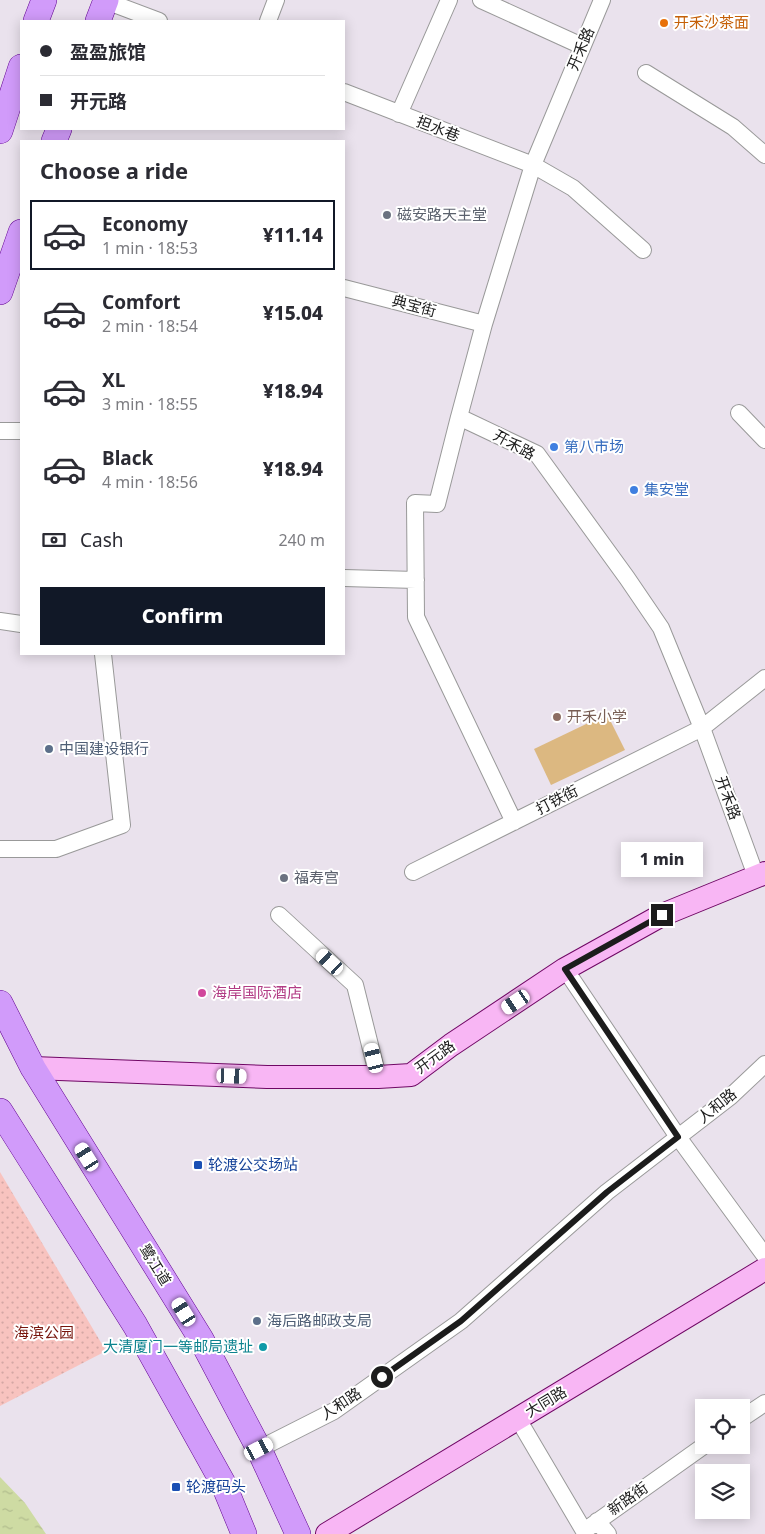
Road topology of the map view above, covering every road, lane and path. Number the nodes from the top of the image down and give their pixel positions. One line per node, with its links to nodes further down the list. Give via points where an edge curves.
1 (44, 0): 7 (main road)
2 (106, 0): 8 (main road); 9 (street)
3 (276, 0): 10 (street)
4 (449, 0): 15 (street)
5 (481, 0): 11 (street)
6 (602, 0): 11 (street, 开禾路)
7 (36, 20)
8 (98, 20)
9 (156, 20)
10 (268, 20)
11 (582, 46): 18 (street, 开禾路)
12 (20, 70): 16 (main road)
13 (646, 73): 17 (street, via 733,127)
14 (345, 92): 15 (street, 担水巷)
15 (398, 114): 18 (street, 担水巷)
16 (0, 131)
17 (765, 155)
18 (532, 165): 20 (street, 担水巷, via 573,188); 23 (street, 开禾路)
19 (20, 235): 22 (main road)
20 (643, 250)
21 (345, 288): 23 (street, 典宝街)
22 (0, 292)
23 (484, 324): 25 (street, 开禾路)
24 (739, 413): 28 (street)
25 (459, 417): 30 (street, via 437,504 415,502); 35 (street, 开禾路, via 537,454 661,628)
26 (0, 431): 27 (street)
27 (20, 432)
28 (764, 437)
29 (345, 578): 30 (street)
30 (416, 580): 36 (street, via 416,618)
31 (0, 621): 32 (street)
32 (20, 624)
33 (103, 655): 37 (street, via 122,825 56,849)
34 (765, 678): 35 (street, 打铁街)
35 (702, 728): 36 (street, 打铁街); 39 (street, 开禾路)
36 (514, 822): 38 (street, 打铁街)
37 (0, 849)
38 (413, 872)
39 (762, 881): 41 (street, 开元路, via 662,915)
40 (279, 915): 45 (street, via 355,985)
41 (565, 969): 45 (street, 开元路, via 411,1075); 47 (street)
42 (0, 1003): 44 (main road, 鹭江道)
43 (765, 1064): 47 (street, 人和路, via 730,1097)
44 (32, 1068): 45 (street, 开元路, via 267,1078); 53 (main road, 鹭江道, via 201,1339)
45 (378, 1077)
46 (0, 1111): 56 (main road, via 135,1325 223,1483)
47 (678, 1137): 48 (street); 53 (street, 人和路, via 607,1192 461,1321 334,1411)
48 (765, 1256)
49 (765, 1269): 52 (street, 大同路)
50 (765, 1403): 51 (street)
51 (750, 1413)
52 (518, 1419): 55 (street, 新路街, via 584,1531); 58 (street, 大同路)
53 (259, 1449): 57 (main road, 鹭江道)
54 (695, 1452): 55 (street, 新路街)
55 (597, 1521): 59 (street)
56 (244, 1534)
57 (298, 1534)
58 (327, 1534)
59 (608, 1534)

